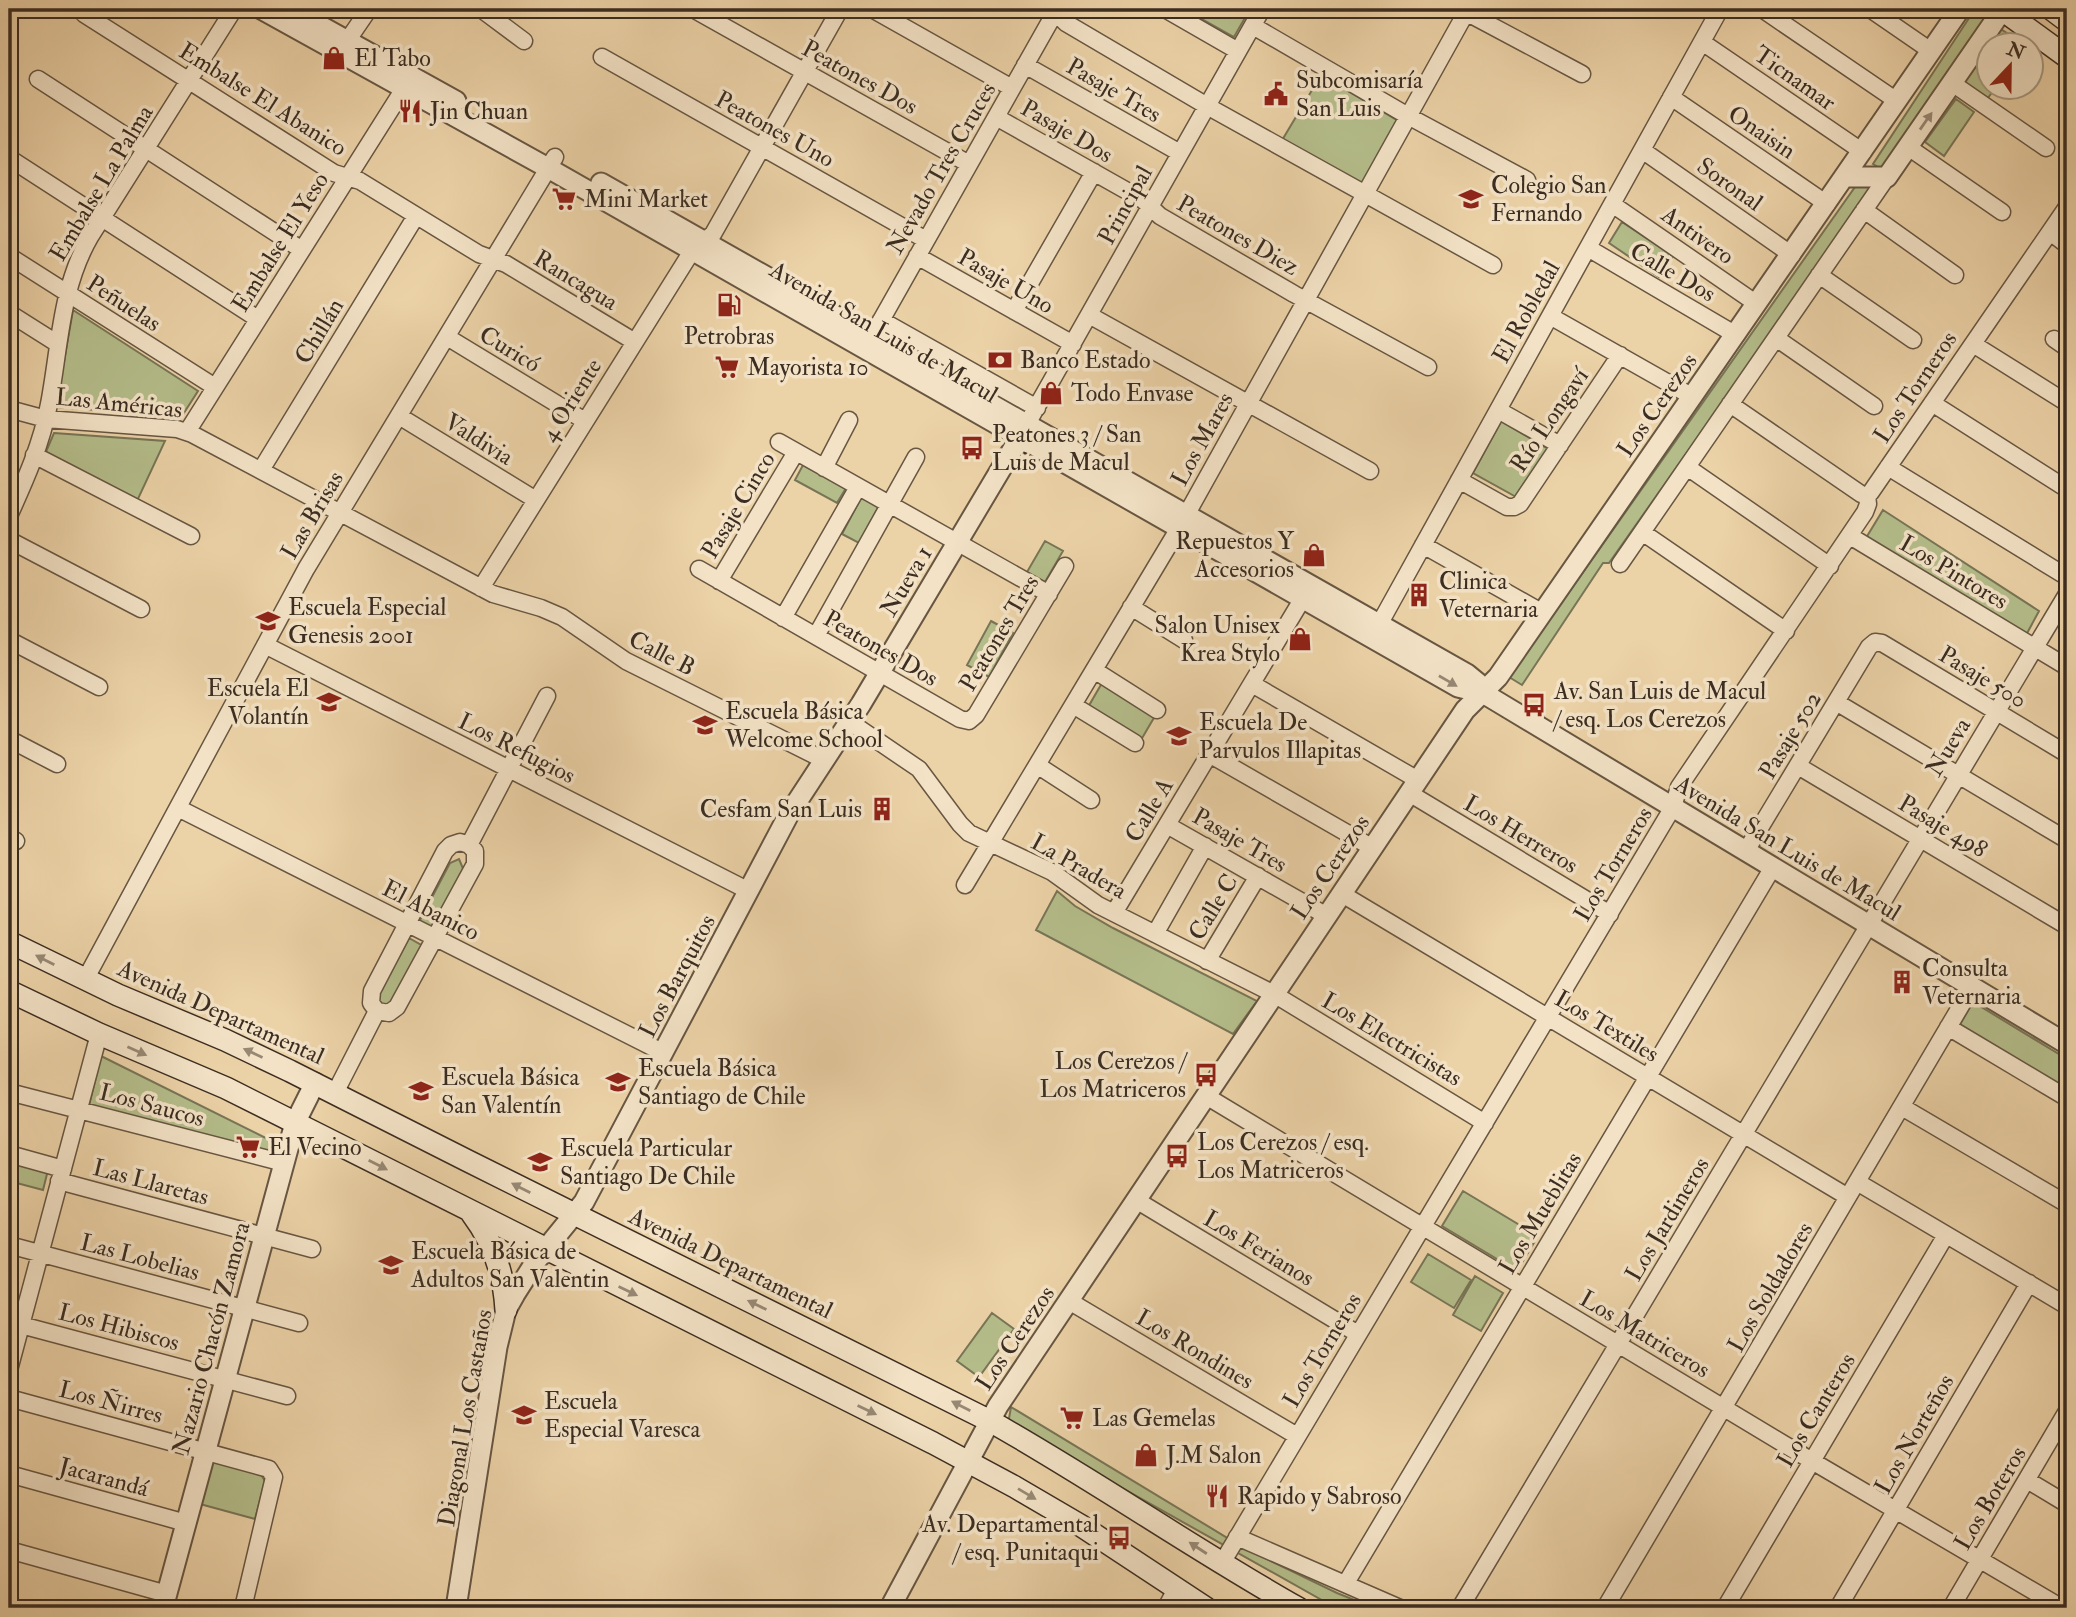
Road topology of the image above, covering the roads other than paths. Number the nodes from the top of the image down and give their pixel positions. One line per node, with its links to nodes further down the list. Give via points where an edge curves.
1 (234, 9): 33 (street, Embalse La Palma)
2 (290, 9): 24 (street, Avenida San Luis de Macul)
3 (369, 9): 24 (street)
4 (481, 9): 22 (street)
5 (692, 9): 30 (street, Peatones Dos)
6 (840, 9): 30 (street, 4 Oriente)
7 (872, 9): 36 (street)
8 (1165, 9): 25 (street)
9 (1262, 9): 21 (street, Principal)
10 (1720, 9): 23 (street, El Robledal)
11 (1762, 9): 38 (street)
12 (1870, 9): 26 (street)
13 (1960, 9): 26 (street, Los Cerezos)
14 (2002, 9): 28 (main road); 35 (street)
15 (2050, 9): 20 (main road)
16 (268, 10): 24 (street, Avenida San Luis de Macul)
17 (1055, 10): 29 (street, Nevado Tres Cruces); 39 (street, via 1066,23)
18 (1465, 10): 31 (street); 40 (street, Los Mares)
19 (84, 14): 33 (street, Embalse El Abanico)
20 (2067, 21)
21 (1252, 26): 25 (street, Principal); 40 (street)
22 (524, 41)
23 (1702, 42): 37 (street, El Robledal); 47 (street, Ticnamar)
24 (343, 46): 34 (street, Avenida San Luis de Macul)
25 (1238, 51): 39 (street, Principal)
26 (1931, 51): 38 (street, Los Cerezos)
27 (602, 57): 43 (street, Peatones Uno)
28 (2067, 57)
29 (1025, 65): 36 (street, Nevado Tres Cruces); 48 (street, Pasaje Tres)
30 (805, 72): 43 (street, 4 Oriente); 51 (street, Peatones Dos)
31 (1581, 74)
32 (38, 79): 45 (street)
33 (189, 81): 45 (street, Embalse La Palma); 53 (street, Embalse El Abanico, via 334,173)
34 (408, 82): 50 (street, Avenida San Luis de Macul); 53 (street, Embalse El Yeso)
35 (1952, 83): 42 (street, one-way to 35); 44 (street)
36 (1012, 88): 41 (street, Nevado Tres Cruces)
37 (1671, 97): 46 (street, El Robledal); 59 (street, Onaisin)
38 (1897, 101): 47 (street, Los Cerezos)
39 (1207, 106): 48 (street, Principal); 57 (street)
40 (1408, 116): 56 (street); 57 (street, Los Mares)
41 (996, 117): 51 (street, Nevado Tres Cruces); 52 (street, Pasaje Dos)
42 (1908, 147): 55 (street); 63 (street)
43 (762, 148): 67 (street, Peatones Uno); 69 (street, 4 Oriente, via 713,234)
44 (2046, 148)
45 (146, 149): 65 (street, Embalse La Palma); 71 (street)
46 (1642, 150): 58 (street, El Robledal); 72 (street, Soronal)
47 (1863, 152): 54 (street, Los Cerezos)
48 (1180, 153): 60 (street, Principal)
49 (9, 158): 65 (street)
50 (551, 163): 69 (street, Avenida San Luis de Macul); 75 (street, Las Brisas)
51 (969, 164): 67 (street, Nevado Tres Cruces)
52 (1094, 172): 60 (street, Pasaje Dos); 82 (street)
53 (348, 177): 64 (street, Embalse El Abanico); 71 (street, Embalse El Yeso)
54 (1846, 177): 55 (street); 59 (street, Los Cerezos)
55 (1887, 177): 62 (street)
56 (1527, 180)
57 (1364, 195): 76 (street); 80 (street, Los Mares)
58 (1612, 204): 70 (street, El Robledal); 81 (street, Antivero)
59 (1827, 204): 72 (street, Los Cerezos)
60 (1150, 207): 80 (street, Peatones Diez); 84 (street, Principal)
61 (2067, 207): 66 (street, Los Torneros)
62 (1864, 210): 77 (street); 78 (street)
63 (2002, 212)
64 (416, 216): 75 (street, Embalse El Abanico); 121 (street, Chillán)
65 (102, 218): 79 (street, Embalse La Palma); 86 (street)
66 (2050, 232): 68 (street); 95 (street, Los Torneros)
67 (926, 240): 74 (street, Nevado Tres Cruces)
68 (2067, 245)
69 (699, 246): 87 (street, Avenida San Luis de Macul); 92 (street, 4 Oriente)
70 (1588, 248): 85 (street, El Robledal); 88 (street, Calle Dos)
71 (302, 250): 86 (street, Embalse El Yeso)
72 (1792, 255): 81 (street, Los Cerezos)
73 (9, 256): 79 (street, Peñuelas)
74 (917, 256): 82 (street, Pasaje Uno); 87 (street, Nevado Tres Cruces)
75 (493, 259): 89 (street, Las Brisas); 92 (street, Rancagua)
76 (1493, 265)
77 (1819, 275): 90 (street); 91 (street)
78 (1955, 275)
79 (66, 293): 93 (street, Embalse La Palma); 98 (street, Peñuelas)
80 (1306, 299): 97 (street, Peatones Diez); 101 (street, Los Mares)
81 (1758, 304): 88 (street, Los Cerezos)
82 (1014, 312): 94 (street, Pasaje Uno)
83 (9, 313): 93 (street)
84 (1089, 315): 94 (street, Principal); 101 (street)
85 (1550, 316): 96 (street); 106 (street, El Robledal)
86 (258, 319): 98 (street, Embalse El Yeso)
87 (872, 335): 111 (street, Avenida San Luis de Macul)
88 (1736, 335): 99 (street, Los Cerezos)
89 (447, 337): 107 (street, Las Brisas); 110 (street, Curicó)
90 (1776, 338): 102 (street); 104 (street)
91 (1913, 340)
92 (635, 342): 110 (street, 4 Oriente)
93 (58, 344): 108 (street, Embalse La Palma)
94 (1073, 344): 111 (street, Principal)
95 (1973, 344): 100 (street, Los Torneros); 103 (street)
96 (1620, 355): 99 (street); 114 (street, Río Longaví)
97 (1428, 367)
98 (215, 387): 112 (street, Embalse El Yeso)
99 (1693, 397): 150 (street, Los Cerezos)
100 (1932, 403): 119 (street, Los Torneros); 125 (street)
101 (1247, 404): 122 (street); 131 (street, Los Mares)
102 (1730, 404): 118 (street); 126 (street)
103 (2067, 404)
104 (1874, 406)
105 (9, 409): 108 (street, Las Américas)
106 (1498, 410): 114 (street); 123 (street, El Robledal)
107 (399, 416): 127 (street, Valdivia); 129 (street, Las Brisas)
108 (46, 419): 112 (street, Las Américas); 116 (street, Embalse La Palma)
109 (849, 420): 120 (street)
110 (585, 421): 127 (street, 4 Oriente)
111 (1028, 423): 131 (street, Avenida San Luis de Macul); 136 (street, Nueva 1)
112 (187, 432): 121 (street, Las Américas)
113 (779, 442): 115 (street)
114 (1560, 445): 123 (street, Río Longaví, via 1514,507)
115 (796, 452): 120 (street); 143 (street, Pasaje Cinco)
116 (34, 455): 130 (street, Embalse La Palma); 133 (street)
117 (916, 457): 128 (street)
118 (1687, 467): 132 (street); 140 (street)
119 (1888, 467): 126 (street, Los Torneros); 142 (street)
120 (824, 468): 124 (street)
121 (261, 470): 129 (street, Las Américas)
122 (1370, 471)
123 (1459, 480): 137 (street, El Robledal)
124 (858, 487): 128 (street); 151 (street)
125 (2067, 489)
126 (1867, 496): 134 (street, Los Torneros, via 1867,509)
127 (536, 500): 144 (street, 4 Oriente)
128 (889, 504): 136 (street); 154 (street)
129 (341, 513): 144 (street, Las Américas); 158 (street, Las Brisas)
130 (9, 516)
131 (1182, 522): 145 (street, Avenida San Luis de Macul); 148 (street, Los Mares)
132 (1642, 532): 138 (street); 153 (street)
133 (191, 536)
134 (1850, 536): 140 (street, Los Torneros); 159 (street, Los Pintores)
135 (9, 540): 149 (street)
136 (957, 542): 146 (street); 162 (street, Nueva 1)
137 (1423, 545): 150 (street); 152 (street, El Robledal)
138 (1620, 564)
139 (1065, 566): 146 (street, Peatones Tres)
140 (1830, 566): 153 (street, Los Torneros)
141 (699, 569): 143 (street, Peatones Dos)
142 (2067, 577)
143 (719, 581): 151 (street, Peatones Dos)
144 (481, 588): 177 (street, Calle B, via 552,612 626,661)
145 (1307, 593): 152 (street, Avenida San Luis de Macul); 163 (street, Calle A)
146 (1049, 594): 171 (street, Peatones Tres)
147 (2067, 594): 159 (street, Nueva)
148 (1131, 607): 156 (street); 161 (street, Los Mares)
149 (141, 608)
150 (1543, 613): 165 (street, Los Cerezos)
151 (783, 618): 154 (street, Peatones Dos)
152 (1375, 631): 165 (street, Avenida San Luis de Macul, via 1473,678)
153 (1786, 631): 185 (street, Los Torneros, via 1679,787)
154 (816, 636): 162 (street, Peatones Dos)
155 (9, 640): 164 (street)
156 (1184, 640)
157 (1875, 642): 167 (street, Pasaje 502); 170 (street, Pasaje 500)
158 (265, 645): 181 (street, Los Refugios); 186 (street, Las Brisas)
159 (2035, 648): 160 (street, Los Pintores); 170 (street, Nueva)
160 (2067, 667)
161 (1094, 670): 168 (street, Los Mares); 169 (street)
162 (880, 673): 171 (street, Peatones Dos); 172 (street, Nueva 1)
163 (1252, 684): 175 (street, Calle A); 183 (street)
164 (99, 687)
165 (1483, 693): 183 (street, Los Cerezos, via 1465,709); 185 (street, Avenida San Luis de Macul)
166 (547, 696): 181 (street)
167 (1836, 702): 180 (street, Pasaje 502); 182 (street)
168 (1073, 705): 174 (street); 179 (street, Los Mares)
169 (1157, 710)
170 (1996, 712): 176 (street, Pasaje 500); 182 (street, Nueva)
171 (969, 721)
172 (850, 722): 177 (street, Nueva 1); 190 (street, La Pradera, via 919,769 960,824)
173 (9, 738): 178 (street)
174 (1135, 743)
175 (1209, 754): 187 (street, Calle A); 193 (street)
176 (2067, 754)
177 (824, 760): 198 (street, Los Barquitos, via 789,814)
178 (57, 764)
179 (1037, 765): 184 (street); 190 (street, Los Mares)
180 (1798, 766): 188 (street, Pasaje 498); 194 (street, Pasaje 502)
181 (509, 769): 191 (street); 198 (street, Los Refugios)
182 (1958, 775): 188 (street, Nueva); 189 (street)
183 (1414, 786): 193 (street, Los Cerezos); 201 (street, Los Herreros)
184 (1091, 800)
185 (1673, 807): 194 (street, Avenida San Luis de Macul); 201 (street, Los Torneros)
186 (178, 808): 203 (street, El Abanico); 210 (street, Las Brisas)
187 (1167, 825): 192 (street, Pasaje Tres); 200 (street, Calle A)
188 (1920, 838): 204 (street, Nueva); 205 (street, Pasaje 498)
189 (2067, 840)
190 (990, 843): 197 (street, Los Mares); 200 (street, La Pradera, via 1052,872)
191 (469, 845): 203 (street, via 448,847); 207 (street, via 476,855 475,864)
192 (1205, 846): 196 (street, Pasaje Tres); 206 (street)
193 (1373, 848): 199 (street, Los Cerezos)
194 (1746, 851): 195 (street, Avenida San Luis de Macul)
195 (1773, 867): 204 (street, Avenida San Luis de Macul); 220 (street, Los Mueblitas)
196 (1258, 876): 202 (street, Pasaje Tres); 209 (street, Calle C)
197 (965, 885)
198 (749, 891): 219 (street, Los Barquitos)
199 (1342, 894): 202 (street, Los Cerezos); 215 (street, Los Textiles)
200 (1114, 913): 206 (street, La Pradera)
201 (1609, 914): 215 (street, Los Torneros)
202 (1327, 916): 213 (street, Los Cerezos)
203 (407, 923): 207 (street, El Abanico); 214 (street, via 370,995)
204 (1869, 925): 211 (street, Avenida San Luis de Macul); 230 (street, Los Jardineros)
205 (2065, 925)
206 (1155, 934): 209 (street, La Pradera)
207 (435, 937): 214 (street, via 397,1007 389,1013); 219 (street, El Abanico)
208 (9, 942): 210 (main road, Avenida Departamental, one-way to 208)
209 (1207, 961): 213 (street, La Pradera)
210 (85, 980): 221 (main road, Avenida Departamental, one-way to 210)
211 (1972, 987): 216 (street, Los Soldadores); 218 (street, Avenida San Luis de Macul)
212 (9, 991): 217 (main road)
213 (1274, 994): 224 (street, Los Cerezos); 229 (street, Los Electricistas)
214 (377, 1011): 223 (street)
215 (1548, 1017): 220 (street, Los Textiles); 229 (street, Los Torneros)
216 (1948, 1027): 225 (street); 226 (street, Los Soldadores)
217 (99, 1034): 227 (street); 228 (main road, one-way to 228)
218 (2067, 1044)
219 (664, 1053): 239 (street, Los Barquitos)
220 (1648, 1077): 230 (street, Los Textiles); 248 (street, Los Mueblitas)
221 (314, 1083): 223 (main road, Avenida Departamental); 228 (street, Nazario Chacón Zamora)
222 (9, 1092): 227 (street, Los Saucos)
223 (335, 1093): 239 (main road, Avenida Departamental, one-way to 223)
224 (1206, 1096): 236 (street, Los Cerezos); 240 (street, Los Matriceros)
225 (2067, 1098)
226 (1902, 1107): 234 (street, Los Soldadores); 237 (street)
227 (78, 1110): 232 (street, Los Saucos); 233 (street)
228 (295, 1123): 232 (street, Nazario Chacón Zamora); 238 (main road, one-way to 238)
229 (1485, 1123): 240 (street, Los Torneros)
230 (1744, 1135): 235 (street, Los Textiles); 256 (street, Los Jardineros)
231 (9, 1154): 233 (street, Las Llaretas)
232 (284, 1163): 242 (street, Nazario Chacón Zamora)
233 (61, 1175): 242 (street, Las Llaretas); 246 (street)
234 (1857, 1182): 235 (street, Los Soldadores); 241 (street)
235 (1849, 1197): 261 (street, Los Soldadores)
236 (1136, 1200): 249 (street, Los Cerezos); 255 (street, Los Ferianos)
237 (2067, 1204)
238 (471, 1212): 245 (main road); 252 (main road, via 497,1258)
239 (574, 1214): 245 (street, Diagonal Los Castaños); 263 (main road, Avenida Departamental, one-way to 239)
240 (1422, 1226): 248 (street, Los Matriceros); 255 (street, Los Torneros)
241 (1946, 1235): 247 (street); 267 (street, Los Canteros)
242 (264, 1236): 244 (street, Las Llaretas); 251 (street, Nazario Chacón Zamora)
243 (9, 1245): 246 (street, Las Lobelias)
244 (312, 1249)
245 (545, 1250): 252 (street, Diagonal Los Castaños); 266 (main road, one-way to 266)
246 (40, 1254): 251 (street, Las Lobelias); 253 (street)
247 (2029, 1283): 250 (street); 271 (street, Los Norteños)
248 (1523, 1287): 256 (street, Los Matriceros); 277 (street, Los Mueblitas)
249 (1069, 1301): 263 (street, Los Cerezos); 264 (street, Los Rondines)
250 (2067, 1306)
251 (245, 1309): 254 (street, Las Lobelias); 258 (street, Nazario Chacón Zamora)
252 (506, 1310): 281 (street, Diagonal Los Castaños)
253 (18, 1315): 257 (street); 258 (street, Los Hibiscos)
254 (299, 1323)
255 (1358, 1334): 264 (street, Los Torneros)
256 (1618, 1344): 261 (street, Los Matriceros); 287 (street, Los Jardineros)
257 (9, 1368)
258 (225, 1379): 259 (street, Los Hibiscos); 265 (street, Nazario Chacón Zamora)
259 (287, 1396)
260 (9, 1398): 265 (street, Los Ñirres)
261 (1725, 1408): 267 (street, Los Matriceros); 288 (street, Los Soldadores)
262 (2067, 1412): 269 (street, Los Boteros)
263 (990, 1421): 266 (street, Los Cerezos); 276 (main road, Avenida Departamental, one-way to 263)
264 (1297, 1436): 273 (street, Los Torneros)
265 (206, 1452): 272 (street, Nazario Chacón Zamora); 280 (street, Los Ñirres, via 269,1469 273,1474)
266 (967, 1461): 278 (main road, one-way to 278, via 1080,1525); 282 (street, Los Cerezos)
267 (1812, 1461): 271 (street, Los Matriceros); 289 (street, Los Canteros)
268 (9, 1474): 272 (street, Jacarandá)
269 (2027, 1480): 270 (street); 275 (street, Los Boteros)
270 (2067, 1504)
271 (1895, 1510): 275 (street, Los Matriceros); 290 (street, Los Norteños)
272 (186, 1523): 279 (street, Nazario Chacón Zamora)
273 (1237, 1537): 276 (street, Los Torneros); 277 (street)
274 (9, 1550): 279 (street)
275 (1980, 1560): 291 (street, Los Boteros); 292 (street, Los Matriceros)
276 (1222, 1563): 285 (main road, Avenida Departamental)
277 (1346, 1583): 286 (street)
278 (1176, 1589): 283 (street); 284 (main road)
279 (165, 1601)
280 (243, 1608)
281 (456, 1608)
282 (890, 1608)
283 (1166, 1608)
284 (1206, 1608)
285 (1298, 1608)
286 (1400, 1608)
287 (1460, 1608)
288 (1605, 1608)
289 (1725, 1608)
290 (1838, 1608)
291 (1951, 1608)
292 (2062, 1608)

